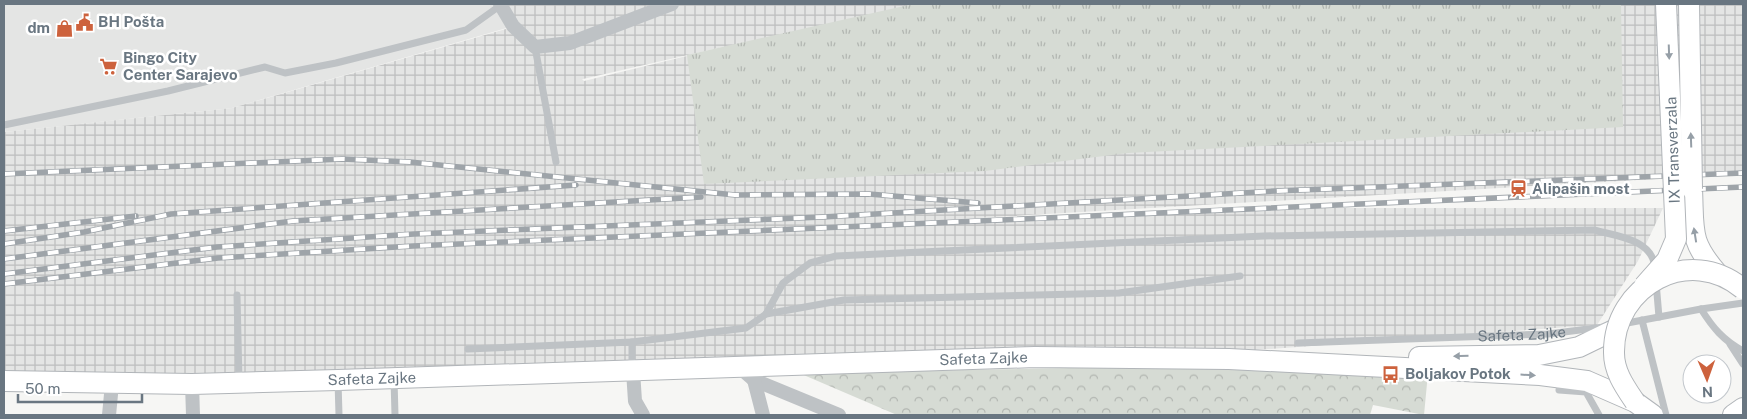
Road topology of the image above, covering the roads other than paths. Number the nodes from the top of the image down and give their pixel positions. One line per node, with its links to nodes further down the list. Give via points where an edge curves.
1 (500, 4): 6 (street, via 513,26); 7 (lane, via 466,30 336,63 285,73 265,67 168,91)
2 (672, 4): 5 (street)
3 (1666, 4): 11 (main road, IX Transverzala, one-way to 11, bridge, via 1676,239 1667,260)
4 (1689, 4): 9 (main road, IX Transverzala, one-way to 4, bridge, via 1702,256 1694,239)
5 (655, 7): 6 (street, via 570,43)
6 (535, 48): 8 (lane)
7 (4, 124)
8 (556, 162)
9 (1718, 274): 11 (main road, bridge, via 1692,270 1667,274); 12 (main road, bridge)
10 (1240, 276): 16 (lane, via 1119,293 844,300)
11 (1644, 286): 19 (main road, IX Transverzala, bridge, via 1626,306)
12 (1743, 289)
13 (237, 295): 33 (lane)
14 (1743, 304): 15 (lane, Safeta Zajke)
15 (1701, 309): 17 (lane, Safeta Zajke); 22 (lane, via 1716,333)
16 (766, 314): 17 (lane, via 784,283 810,263 836,256 1264,236 1594,230 1637,241 1654,259); 20 (lane, via 746,328)
17 (1659, 317): 18 (lane, Safeta Zajke)
18 (1642, 320): 21 (lane, Safeta Zajke, via 1548,334); 48 (lane)
19 (1616, 329): 25 (main road, one-way to 25, via 1579,347 1539,355); 37 (main road, IX Transverzala, bridge, via 1614,355 1620,380)
20 (632, 342): 23 (lane); 28 (lane)
21 (1298, 343)
22 (1730, 344): 24 (lane); 26 (lane)
23 (468, 349)
24 (1743, 351)
25 (1229, 359): 27 (main road, Safeta Zajke, via 1035,357); 37 (main road, one-way to 37, via 1540,375 1587,381)
26 (1743, 364)
27 (738, 366): 28 (main road, Safeta Zajke); 31 (street)
28 (633, 371): 29 (main road, Safeta Zajke); 43 (street, via 635,401)
29 (394, 378): 30 (main road, Safeta Zajke); 42 (lane)
30 (338, 380): 33 (main road, Safeta Zajke); 41 (lane)
31 (754, 380): 44 (street); 45 (street)
32 (4, 381): 34 (main road, Safeta Zajke)
33 (239, 382): 35 (main road, Safeta Zajke)
34 (112, 384): 35 (main road, Safeta Zajke); 39 (street)
35 (192, 384): 40 (street)
36 (1559, 390): 46 (lane, via 1586,392)
37 (1635, 402): 47 (main road)
38 (1743, 408): 49 (main road)
39 (109, 415)
40 (193, 415)
41 (339, 415)
42 (395, 415)
43 (644, 415)
44 (763, 415)
45 (839, 415)
46 (1599, 415)
47 (1653, 415)
48 (1666, 415)
49 (1733, 415)

